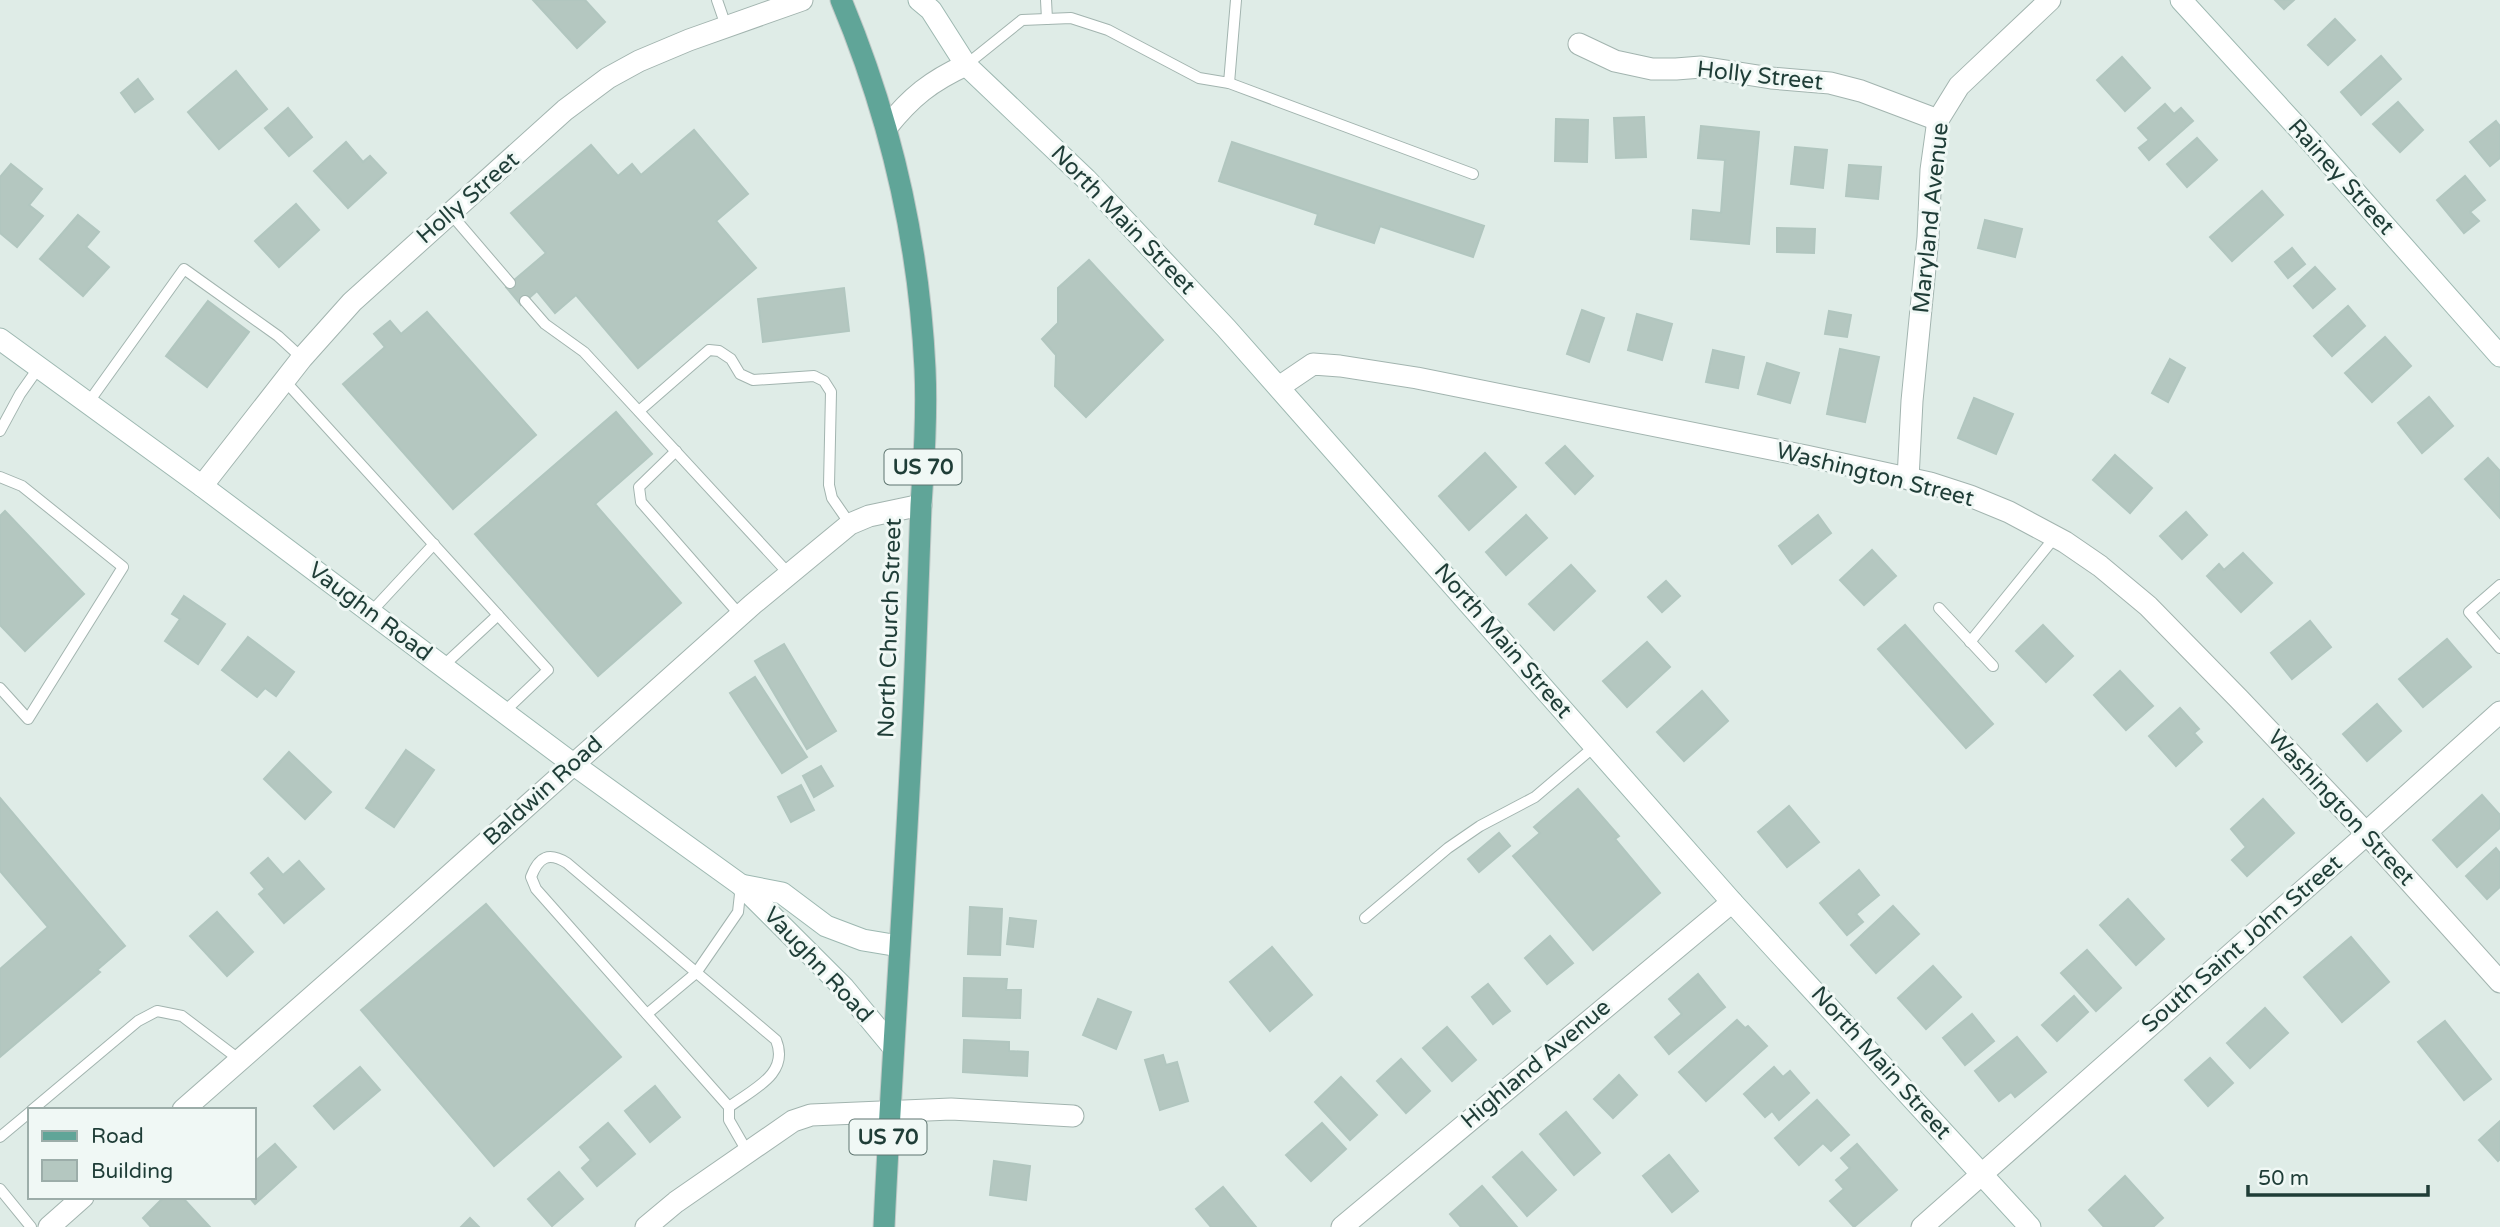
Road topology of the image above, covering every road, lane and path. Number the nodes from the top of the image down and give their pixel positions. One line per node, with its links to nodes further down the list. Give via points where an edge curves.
1 (717, 0): 10 (lane)
2 (802, 0): 10 (street, Holly Street)
3 (841, 0): 15 (main road, North Church Street / US 70)
4 (919, 0): 12 (street, North Main Street)
5 (1046, 0): 9 (lane)
6 (1236, 0): 13 (lane)
7 (2050, 0): 14 (street, Maryland Avenue, via 1959,86)
8 (2181, 0): 21 (street, Rainey Street)
9 (1046, 19): 12 (lane, via 1022,20); 13 (lane, via 1070,18 1108,30 1199,78)
10 (726, 26): 17 (street, Holly Street, via 608,78 565,110)
11 (1579, 44): 14 (street, Holly Street, via 1615,61 1652,69 1701,67 1830,83)
12 (966, 65): 15 (street, via 924,88); 25 (street, North Main Street, via 1086,179)
13 (1229, 83): 16 (lane)
14 (1938, 120): 31 (street, Maryland Avenue)
15 (887, 127): 33 (main road, North Church Street / US 70, via 905,207 925,366)
16 (1473, 174)
17 (450, 213): 18 (lane); 22 (street, Holly Street, via 352,302)
18 (510, 283)
19 (525, 301): 27 (lane, via 545,324 584,352)
20 (1, 341): 23 (street, Vaughn Road)
21 (2500, 356)
22 (302, 358): 24 (street, Holly Street); 26 (lane, via 184,269)
23 (39, 367): 26 (street, Vaughn Road); 28 (lane)
24 (285, 381): 32 (street, Holly Street); 36 (lane)
25 (1279, 387): 31 (street, Washington Street, via 1313,364 1340,366 1582,410); 50 (street, North Main Street)
26 (88, 403): 32 (street, Vaughn Road)
27 (639, 411): 29 (lane); 34 (lane, via 709,351 732,359 740,374 753,380 814,376 824,381 831,392 829,485 832,498)
28 (0, 431)
29 (676, 451): 37 (lane); 42 (lane, via 639,487 641,502)
30 (0, 477): 47 (lane, via 22,486 123,567 28,719)
31 (1908, 479): 35 (street, Washington Street, via 1970,496)
32 (202, 486): 40 (street, Vaughn Road)
33 (921, 505): 34 (street, Baldwin Road); 56 (main road, North Church Street / US 70)
34 (850, 524): 37 (street, Baldwin Road)
35 (2055, 537): 43 (lane); 52 (street, Washington Street, via 2148,607)
36 (434, 544): 40 (lane); 41 (lane)
37 (789, 574): 42 (street, Baldwin Road)
38 (2500, 585): 44 (lane, via 2469,612)
39 (1939, 608): 43 (lane)
40 (371, 612): 45 (street, Vaughn Road)
41 (499, 615): 45 (lane); 48 (lane, via 548,670)
42 (740, 615): 51 (street, Baldwin Road)
43 (1970, 642): 46 (lane)
44 (2499, 644)
45 (443, 666): 48 (street, Vaughn Road)
46 (1993, 666)
47 (0, 688)
48 (504, 712): 51 (street, Vaughn Road)
49 (2500, 712): 52 (street, South Saint John Street)
50 (1595, 746): 54 (street, North Main Street); 55 (lane, via 1535,797 1448,848)
51 (573, 764): 53 (street, Vaughn Road); 61 (street, Baldwin Road)
52 (2367, 834): 58 (street, Washington Street); 70 (street, South Saint John Street)
53 (741, 885): 56 (street, Vaughn Road, via 782,893 827,926 863,940); 57 (lane, via 738,912); 60 (street, Vaughn Road, via 844,988)
54 (1732, 902): 70 (street, North Main Street); 77 (street, Highland Avenue)
55 (1364, 918)
56 (899, 946): 60 (main road, North Church Street / US 70)
57 (696, 972): 59 (lane); 59 (lane, via 567,863 550,856 540,861 531,877 536,889); 62 (lane, via 776,1040 780,1050 780,1066)
58 (2500, 982)
59 (647, 1014): 62 (lane)
60 (893, 1046): 65 (main road, North Church Street / US 70)
61 (240, 1060): 63 (lane, via 183,1016 157,1011 138,1021); 64 (street, Baldwin Road)
62 (729, 1107): 69 (lane, via 729,1120)
63 (35, 1108)
64 (185, 1108)
65 (889, 1111): 67 (street, via 951,1109); 69 (street, via 811,1115 793,1121); 76 (main road, North Church Street / US 70)
66 (28, 1113): 68 (lane)
67 (1073, 1116)
68 (0, 1136)
69 (748, 1153): 75 (street)
70 (1981, 1173): 78 (street, South Saint John Street); 79 (street, North Main Street)
71 (0, 1189): 73 (lane)
72 (81, 1199): 74 (street)
73 (31, 1227)
74 (49, 1227)
75 (646, 1227)
76 (884, 1227)
77 (1342, 1227)
78 (1922, 1227)
79 (2030, 1227)

